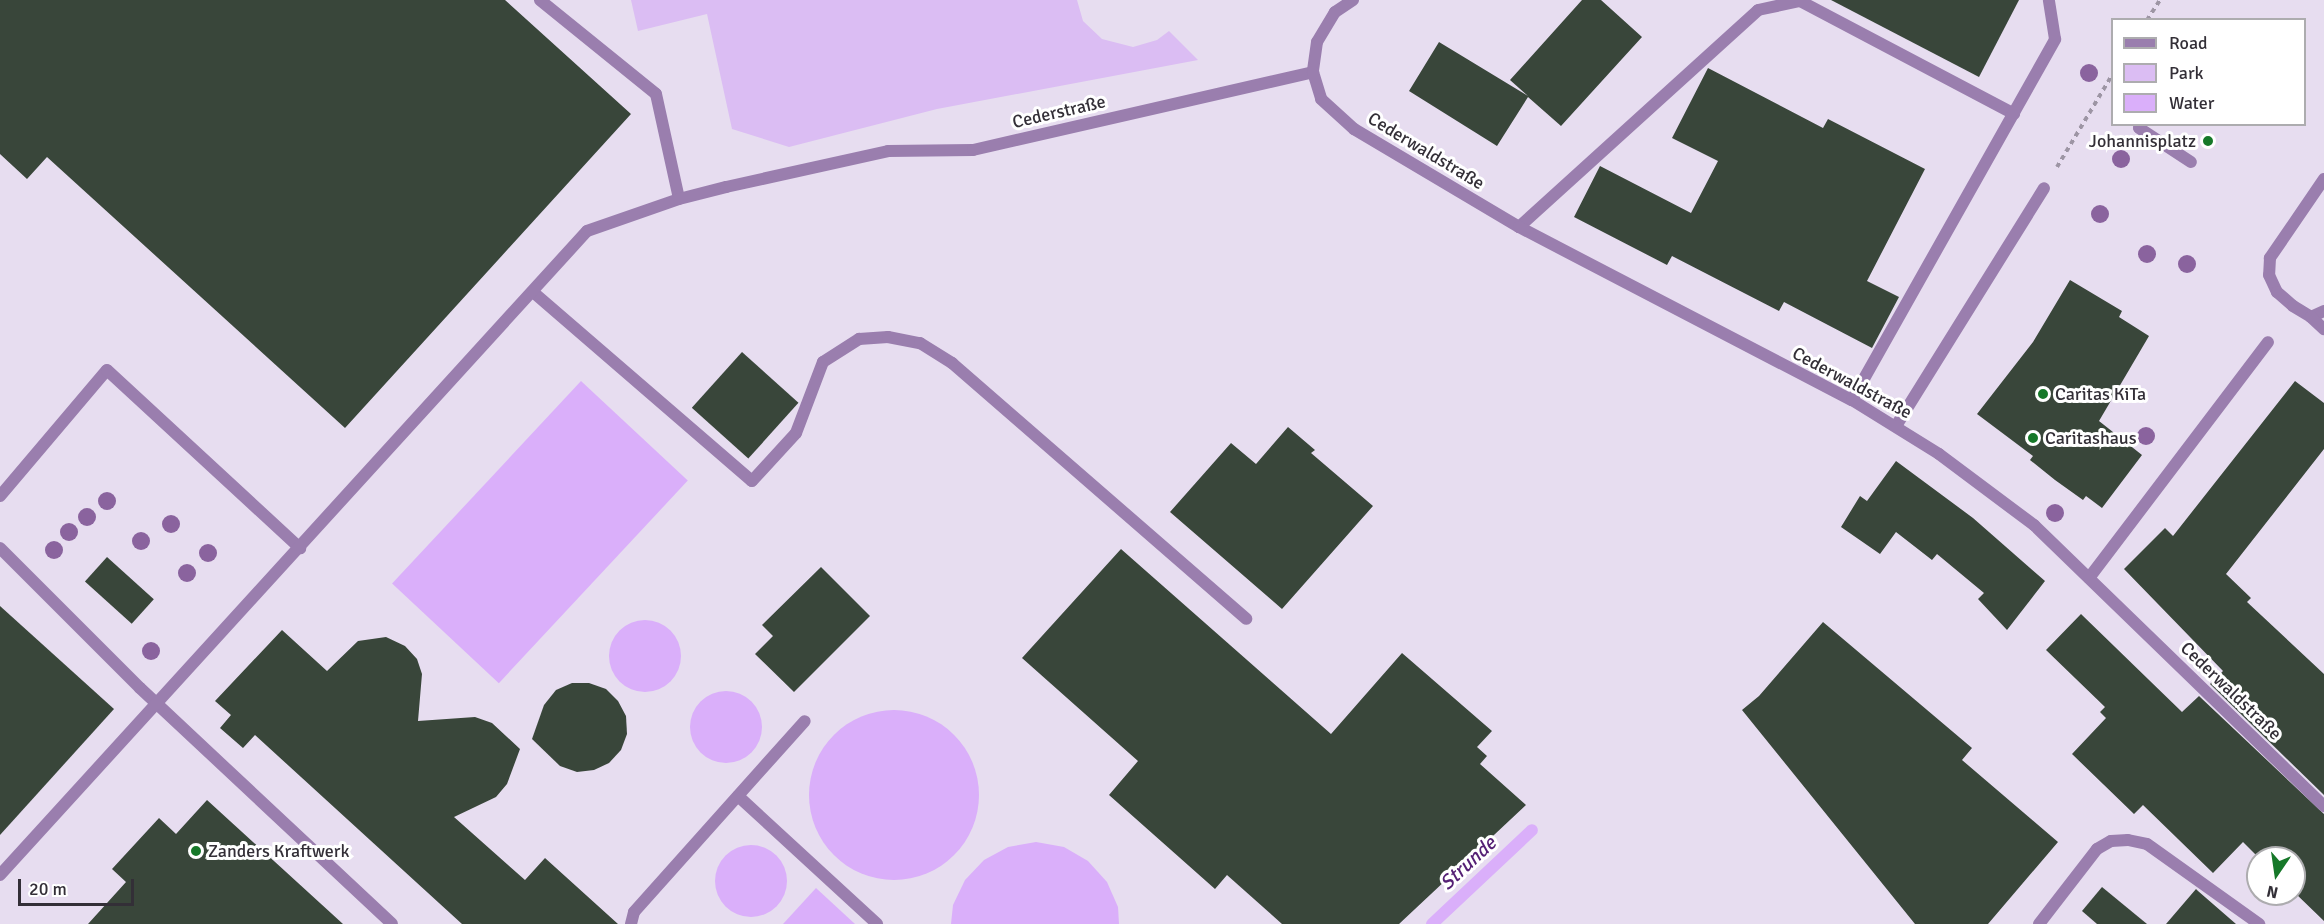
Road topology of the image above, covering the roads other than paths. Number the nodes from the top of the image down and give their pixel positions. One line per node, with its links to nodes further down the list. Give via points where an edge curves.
1 (540, 0): 10 (street, via 656,94)
2 (1353, 0): 4 (street, via 1335,12 1317,42)
3 (2049, 0): 5 (street, via 2055,39)
4 (1313, 72): 10 (street, Cederstraße, via 973,150 888,151); 11 (street, Cederwaldstraße, via 1321,99 1354,129)
5 (2014, 114): 11 (street, via 1800,1 1779,5 1758,10 1697,62); 17 (street)
6 (2140, 126): 7 (street)
7 (2191, 162)
8 (2324, 179): 14 (street, via 2270,258 2269,274 2277,292)
9 (2044, 188): 18 (street)
10 (679, 199): 12 (street, Cederstraße, via 587,231)
11 (1519, 227): 17 (street, Cederwaldstraße)
12 (533, 292): 21 (street, Cederstraße); 23 (street, via 752,481 795,433 823,362 859,339 888,337 920,343 952,363)
13 (2324, 310): 14 (street)
14 (2311, 317): 15 (street)
15 (2324, 329)
16 (2268, 342): 22 (street)
17 (1852, 400): 18 (street, Cederwaldstraße)
18 (1896, 426): 22 (street, Cederwaldstraße, via 2034,525)
19 (0, 496): 21 (street, via 107,370)
20 (0, 548): 24 (street)
21 (300, 548): 24 (street, Cederstraße)
22 (2089, 578): 27 (street, Cederwaldstraße)
23 (1246, 619)
24 (156, 703): 28 (street, Cederstraße); 29 (street)
25 (805, 721): 26 (street)
26 (738, 796): 30 (street, via 634,912); 31 (street)
27 (2324, 806)
28 (0, 875)
29 (392, 924)
30 (631, 924)
31 (878, 924)
32 (2039, 924): 33 (street, via 2097,849 2111,841 2128,840 2146,844)
33 (2259, 924)

